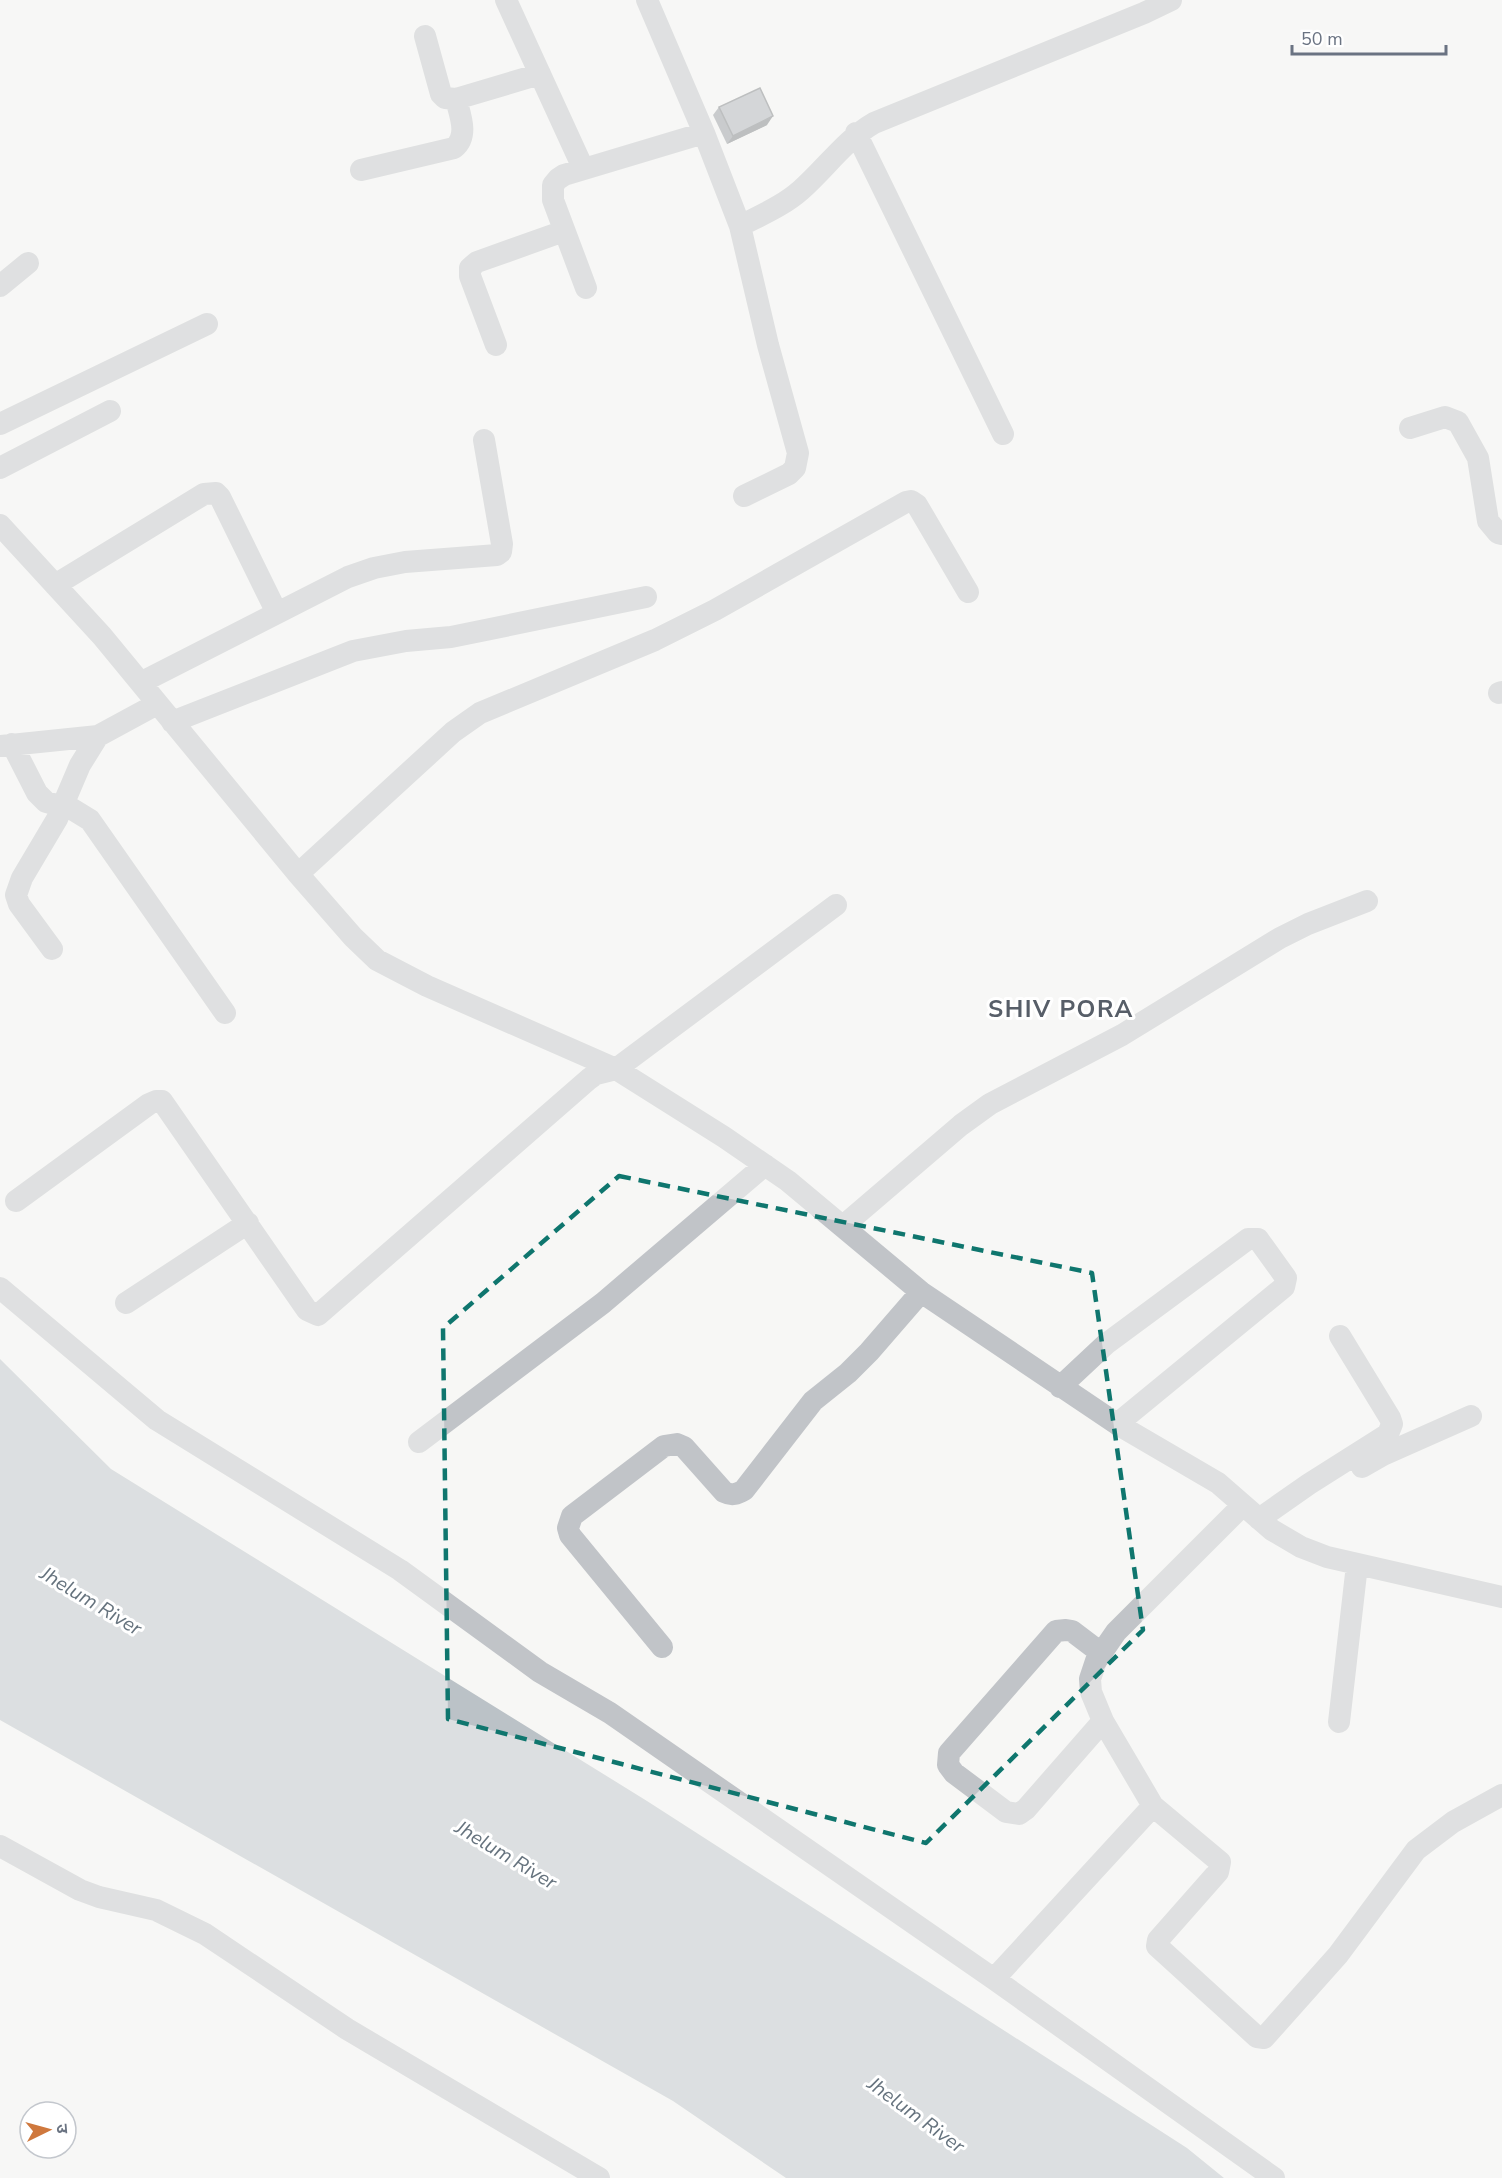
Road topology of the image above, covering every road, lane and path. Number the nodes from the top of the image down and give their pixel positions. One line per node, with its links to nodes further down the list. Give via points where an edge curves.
1 (506, 0): 5 (street)
2 (647, 0): 7 (street)
3 (1171, 0): 8 (street)
4 (425, 36): 6 (street, via 441,94)
5 (540, 74): 6 (street); 9 (street)
6 (456, 99): 10 (street, via 463,128 454,148)
7 (704, 133): 9 (street); 11 (street)
8 (856, 134): 11 (street, via 800,191); 21 (street)
9 (583, 168): 12 (street, via 564,175 553,185 553,200)
10 (361, 170)
11 (740, 226): 24 (street, via 798,453 795,468 789,474)
12 (564, 231): 15 (street); 17 (street, via 477,262 470,268)
13 (28, 263): 14 (street)
14 (0, 286)
15 (586, 288)
16 (207, 324): 19 (street)
17 (496, 345)
18 (110, 411): 23 (street)
19 (0, 424)
20 (1410, 428): 26 (street, via 1445,417 1458,422 1478,458 1488,521)
21 (1003, 434)
22 (484, 440): 30 (street, via 501,552 374,568)
23 (0, 468)
24 (744, 496)
25 (0, 525): 27 (street)
26 (1502, 534)
27 (55, 585): 30 (street, via 204,494 216,493); 31 (street)
28 (968, 592): 37 (street, via 917,505 906,502 655,640 480,714 453,732)
29 (645, 597): 33 (street, via 451,637 353,651)
30 (277, 613): 31 (street)
31 (142, 682): 32 (street)
32 (157, 704): 33 (street); 34 (street)
33 (172, 722): 37 (street)
34 (98, 736): 35 (street); 36 (street)
35 (6, 745): 36 (street, via 37,793 46,802)
36 (62, 806): 40 (street, via 16,895); 41 (street, via 90,820)
37 (298, 874): 42 (street, via 377,960)
38 (1367, 901): 46 (street, via 1280,938 1122,1035 990,1104)
39 (836, 905): 42 (street)
40 (52, 949)
41 (225, 1013)
42 (616, 1069): 43 (street); 45 (street, via 589,1079 318,1315 307,1310)
43 (765, 1165): 46 (street); 54 (street, via 603,1303)
44 (15, 1201): 45 (street, via 149,1104 162,1101)
45 (248, 1223): 49 (street)
46 (843, 1226): 48 (street)
47 (0, 1288): 65 (street, via 157,1420 400,1569 540,1672 610,1713)
48 (921, 1292): 51 (street); 58 (street, via 869,1352 813,1401 744,1490 733,1495 724,1492 684,1447 672,1443 572,1516 570,1534)
49 (126, 1303)
50 (1340, 1336): 55 (street, via 1390,1418 1391,1430)
51 (1060, 1387): 53 (street); 53 (street, via 1106,1344 1159,1304 1248,1239 1258,1239 1286,1278 1284,1287)
52 (1471, 1416): 55 (street, via 1383,1455 1311,1499)
53 (1117, 1424): 55 (street, via 1218,1483)
54 (419, 1442)
55 (1258, 1518): 56 (street, via 1301,1547); 59 (street, via 1212,1534 1116,1632)
56 (1357, 1564): 57 (street); 61 (street)
57 (1502, 1597)
58 (662, 1647)
59 (1101, 1653): 60 (street, via 1092,1669 1091,1692); 60 (street, via 1072,1631 1056,1631 949,1753 948,1765 1006,1812 1019,1814)
60 (1103, 1721): 63 (street)
61 (1339, 1722)
62 (1502, 1796): 63 (street, via 1453,1822 1416,1850 1338,1955 1267,2036 1260,2039 1157,1946 1221,1865)
63 (1153, 1806): 65 (street)
64 (0, 1846): 66 (street, via 80,1890 156,1910 205,1935 347,2029)
65 (994, 1979): 67 (street)
66 (599, 2178)
67 (1274, 2178)

